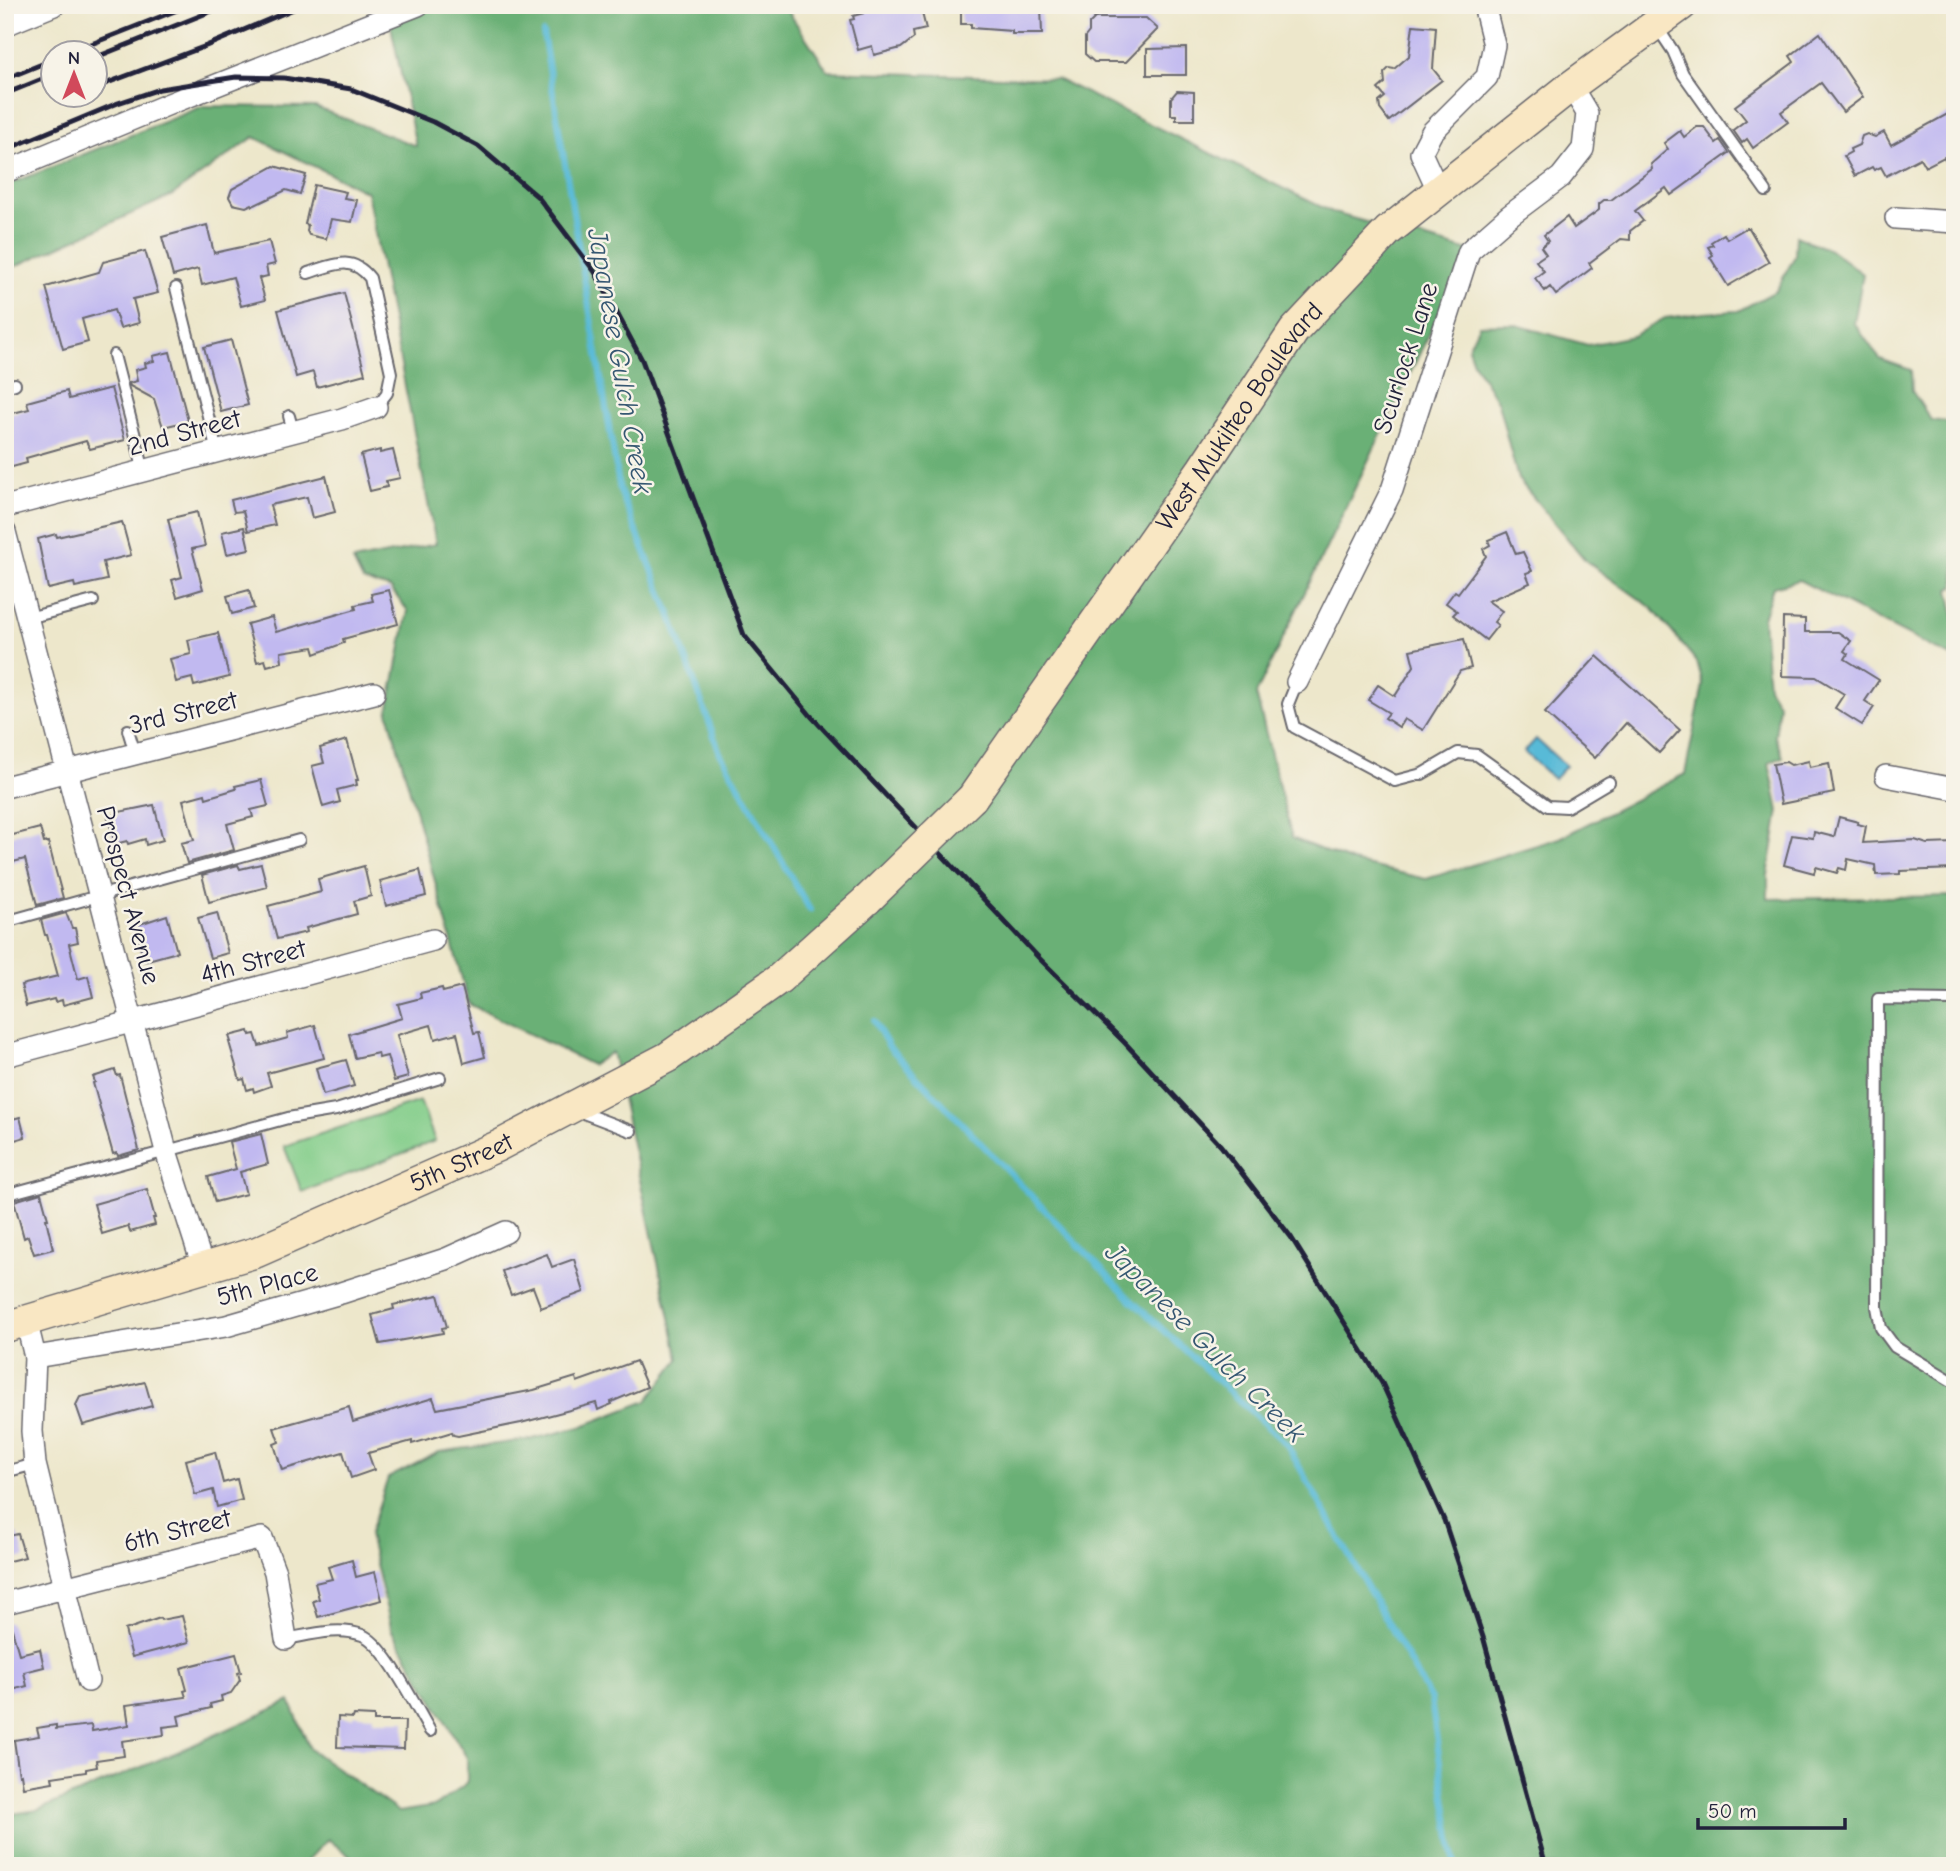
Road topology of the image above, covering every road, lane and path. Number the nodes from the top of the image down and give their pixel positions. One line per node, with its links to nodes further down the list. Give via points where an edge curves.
1 (54, 5): 5 (street)
2 (418, 5): 8 (street)
3 (1484, 5): 9 (street, via 1494,46 1487,77 1432,132 1421,153)
4 (1682, 5): 6 (main road, West Mukilteo Boulevard)
5 (6, 22)
6 (1656, 24): 7 (main road, West Mukilteo Boulevard); 10 (lane, via 1683,74)
7 (1571, 86): 9 (main road, West Mukilteo Boulevard); 23 (street, Scurlock Lane, via 1587,113 1583,149 1561,177 1469,251 1392,490)
8 (5, 172)
9 (1438, 190): 34 (main road, West Mukilteo Boulevard, bridge, via 1388,231 1294,331 972,798)
10 (1766, 191)
11 (1896, 218): 12 (street)
12 (1955, 222)
13 (308, 273): 16 (lane, via 343,262 362,268 370,278 391,373 387,393)
14 (176, 288): 17 (lane)
15 (114, 355): 18 (lane)
16 (376, 407): 17 (street, 2nd Street, via 342,419 291,424)
17 (217, 452): 18 (street, 2nd Street)
18 (144, 471): 19 (street, 2nd Street)
19 (5, 507)
20 (5, 533): 22 (street, Prospect Avenue)
21 (93, 601): 22 (lane)
22 (28, 618): 27 (street, Prospect Avenue)
23 (1297, 682): 29 (lane, via 1288,704 1294,727 1395,782 1422,774 1458,753 1477,755 1548,806 1567,807)
24 (374, 693): 26 (street, 3rd Street)
25 (128, 730): 26 (lane)
26 (135, 753): 27 (street, 3rd Street)
27 (67, 771): 30 (street, 3rd Street); 33 (street, Prospect Avenue)
28 (1886, 776): 31 (street)
29 (1609, 782)
30 (5, 787)
31 (1955, 789)
32 (299, 840): 33 (lane)
33 (99, 896): 35 (lane); 38 (street, Prospect Avenue)
34 (868, 899): 41 (main road, 5th Street, via 779,979 668,1057)
35 (5, 922)
36 (433, 940): 38 (street, 4th Street)
37 (1955, 1000): 49 (lane, via 1878,999 1877,1307 1881,1328 1895,1348)
38 (134, 1023): 39 (street, 4th Street); 43 (street, Prospect Avenue)
39 (5, 1056)
40 (440, 1079): 43 (lane, via 336,1110)
41 (572, 1109): 42 (lane); 46 (main road, 5th Street, via 270,1247)
42 (631, 1131)
43 (166, 1151): 44 (lane); 46 (street, Prospect Avenue)
44 (5, 1195)
45 (506, 1231): 48 (street, 5th Place, via 446,1259 226,1326)
46 (204, 1270): 47 (main road, 5th Street)
47 (16, 1324): 48 (street)
48 (35, 1357): 50 (street)
49 (1955, 1383)
50 (35, 1464): 51 (lane); 52 (street)
51 (5, 1472)
52 (65, 1587): 53 (street, 6th Street); 54 (street, 6th Street, via 262,1538 275,1572); 55 (street)
53 (5, 1603)
54 (286, 1639): 56 (lane, via 321,1633 362,1635 384,1654)
55 (88, 1681)
56 (429, 1731)

